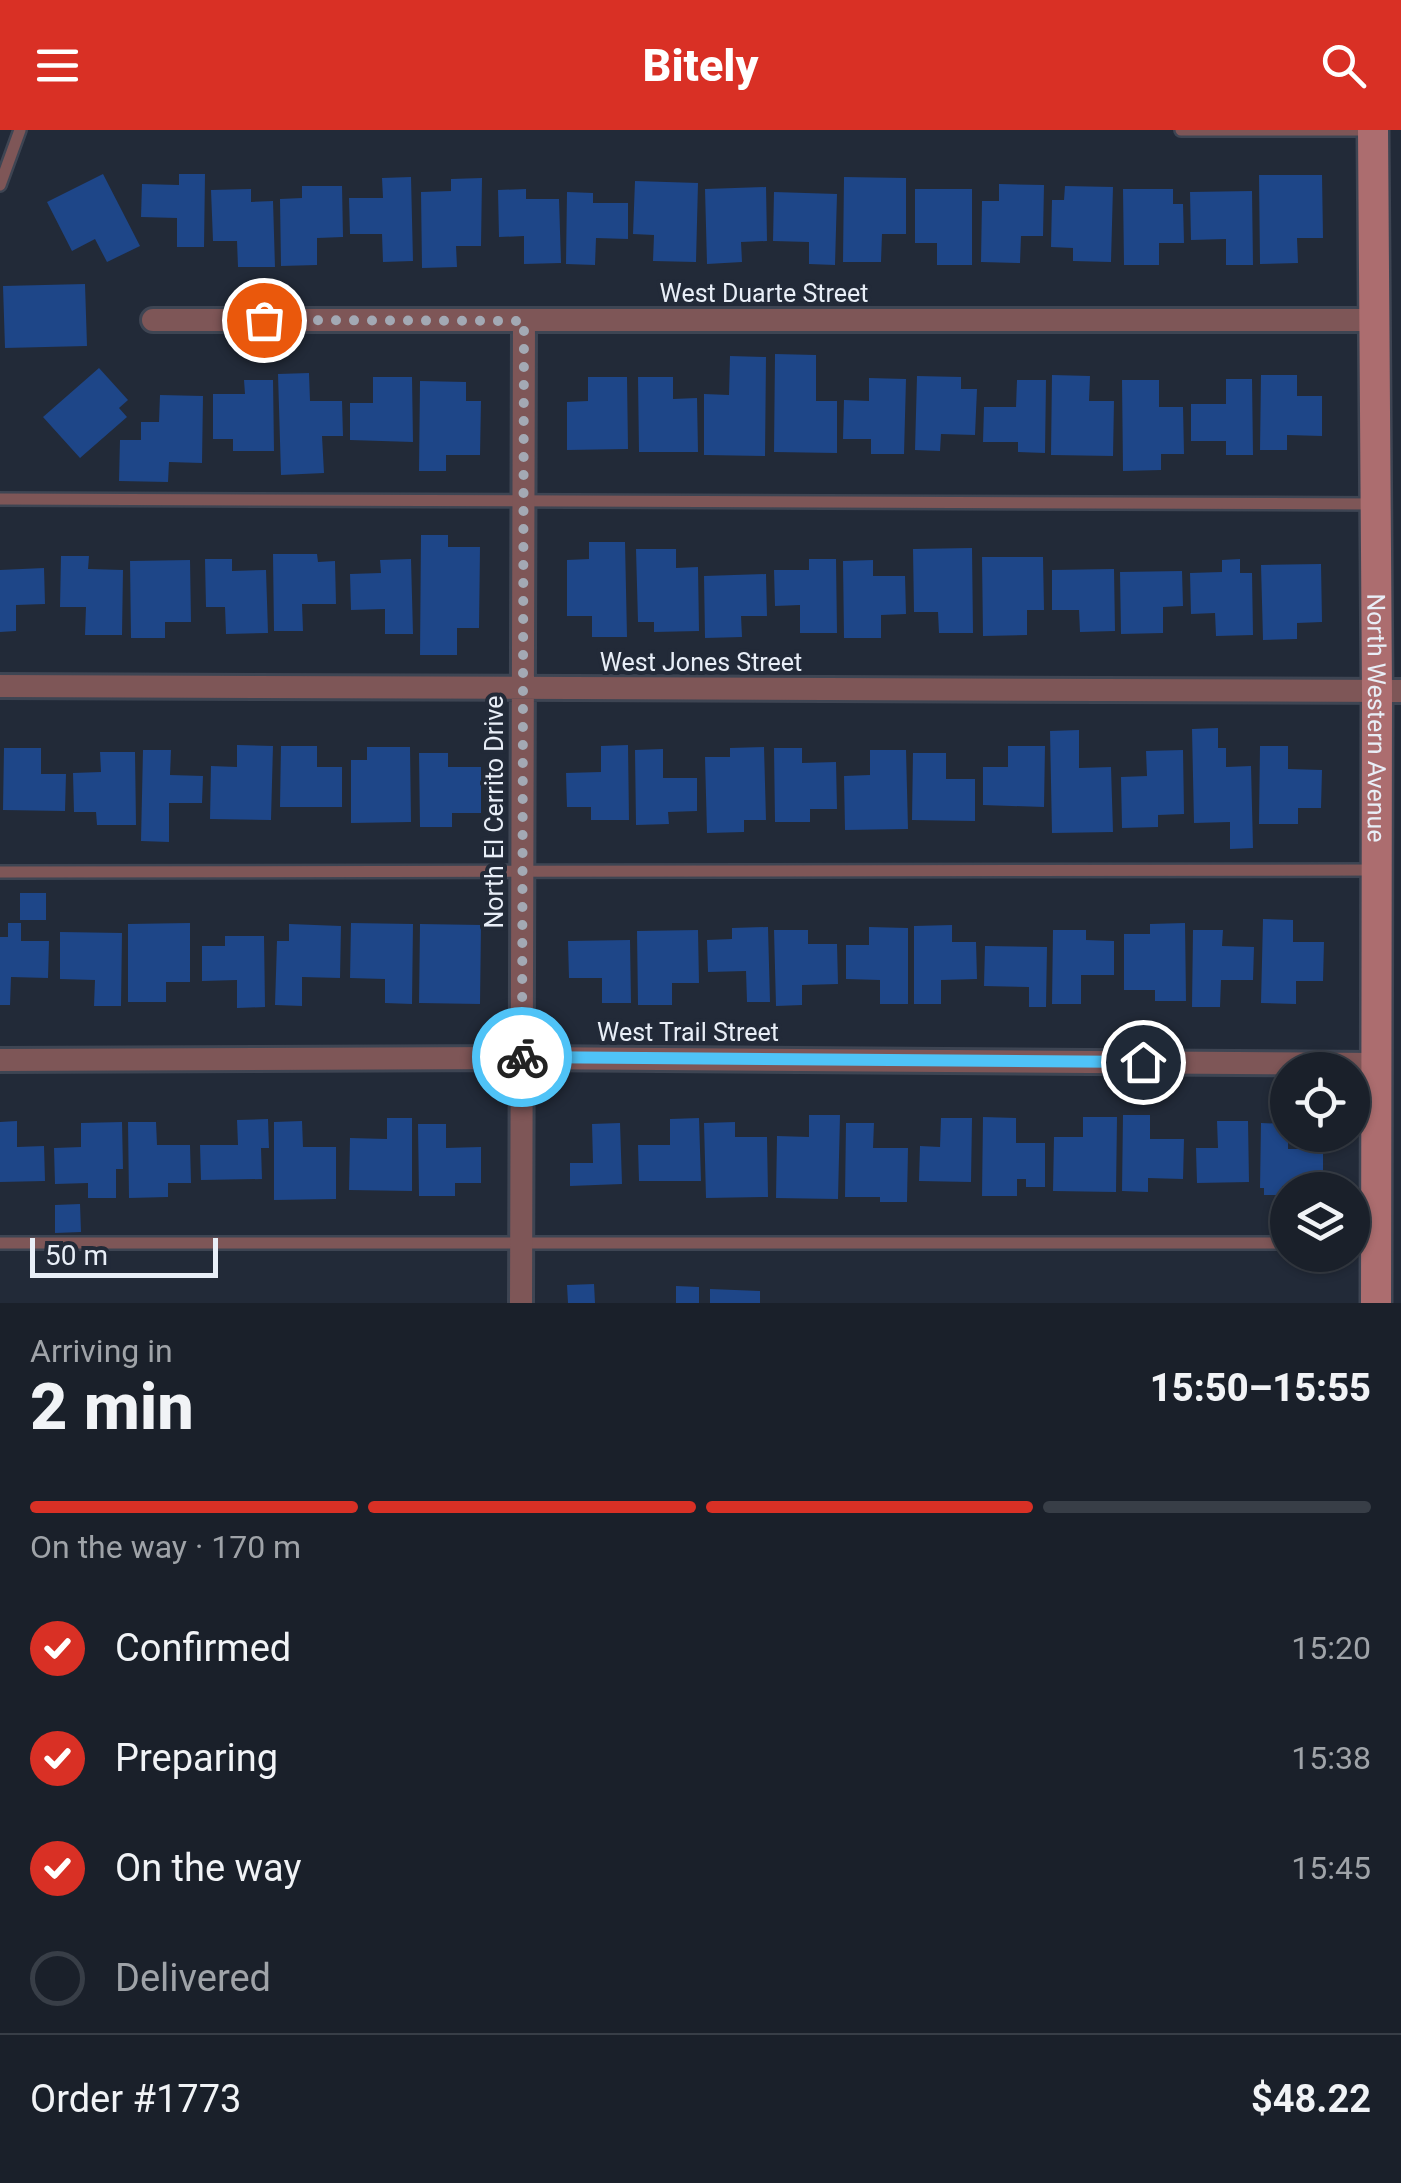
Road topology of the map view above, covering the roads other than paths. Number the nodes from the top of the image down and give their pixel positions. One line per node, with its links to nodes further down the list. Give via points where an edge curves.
1 (20, 130): 4 (lane)
2 (1181, 130): 3 (lane)
3 (1373, 130): 6 (main road, North Western Avenue)
4 (0, 186)
5 (154, 320): 7 (street, West Duarte Street)
6 (1376, 320): 7 (street, West Duarte Street); 10 (main road, North Western Avenue)
7 (524, 321): 9 (street, North El Cerrito Drive)
8 (0, 499): 9 (lane)
9 (523, 502): 10 (lane); 12 (street, North El Cerrito Drive)
10 (1376, 504): 13 (main road, North Western Avenue)
11 (0, 686): 12 (street, West Jones Street)
12 (522, 688): 13 (street, West Jones Street); 14 (street, North El Cerrito Drive)
13 (1389, 691): 15 (main road, North Western Avenue)
14 (522, 870): 15 (lane); 16 (lane); 17 (street, North El Cerrito Drive)
15 (1376, 870): 19 (main road, North Western Avenue)
16 (0, 872)
17 (522, 1058): 18 (street, West Trail Street); 19 (street, West Trail Street); 21 (street, North El Cerrito Drive)
18 (0, 1060)
19 (1388, 1064): 24 (main road, North Western Avenue, via 1370,1242)
20 (0, 1242): 21 (lane)
21 (522, 1242): 22 (lane); 23 (street, North El Cerrito Drive)
22 (1270, 1242)
23 (522, 1303)
24 (1376, 1303)

